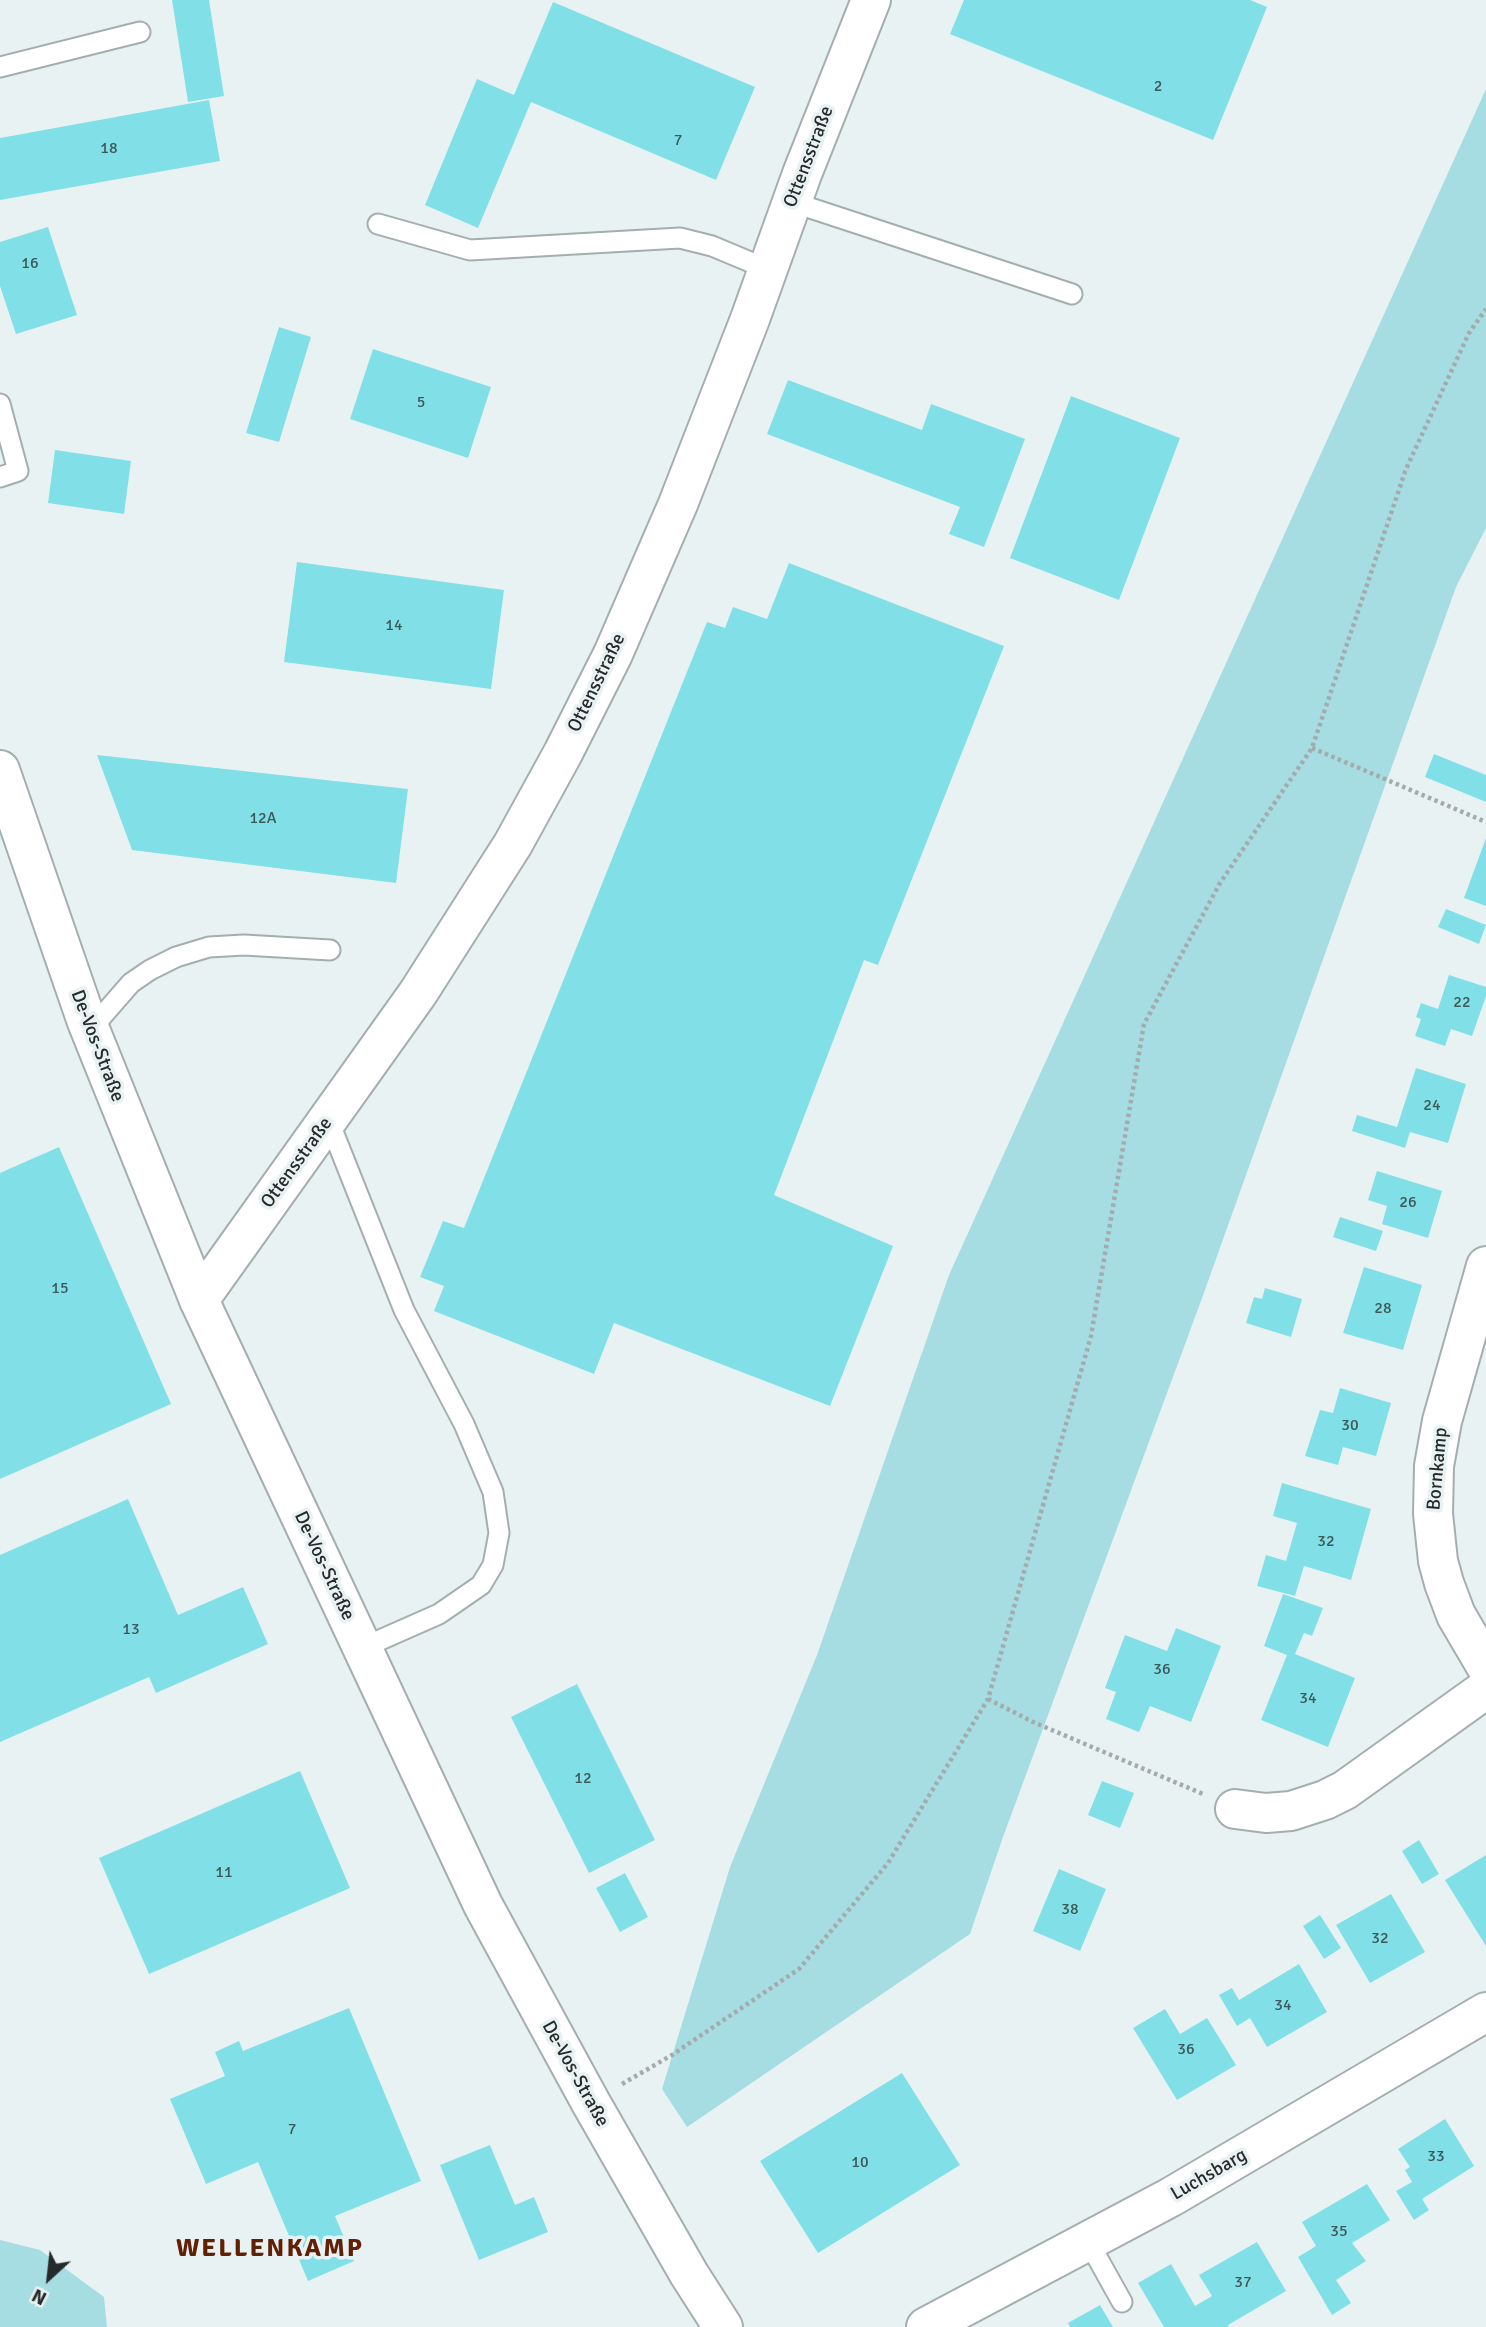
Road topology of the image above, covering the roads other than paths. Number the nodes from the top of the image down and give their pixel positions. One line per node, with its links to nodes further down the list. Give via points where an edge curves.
1 (871, 0): 4 (street, Ottensstraße)
2 (140, 32): 3 (lane)
3 (0, 67)
4 (792, 202): 6 (street, Ottensstraße); 7 (lane)
5 (378, 224): 6 (lane, via 470,250 680,237)
6 (768, 269): 13 (street, Ottensstraße, via 678,504 563,752 513,844 418,993)
7 (1072, 294)
8 (0, 404): 9 (lane, via 18,471)
9 (0, 477)
10 (0, 770): 12 (street, De-Vos-Straße)
11 (330, 950): 12 (lane, via 244,945 209,947 176,957 131,983)
12 (90, 1030): 15 (street, De-Vos-Straße)
13 (328, 1119): 15 (street, Ottensstraße); 16 (lane, via 404,1310 464,1423 493,1492 499,1533 493,1565 481,1585 439,1614)
14 (1486, 1266): 17 (street, Bornkamp, via 1442,1421 1434,1466 1433,1514 1444,1583 1456,1615)
15 (199, 1300): 16 (street, De-Vos-Straße)
16 (362, 1648): 23 (street, De-Vos-Straße, via 483,1905 591,2103)
17 (1486, 1666)
18 (1486, 1689): 19 (street, via 1325,1800 1291,1811)
19 (1235, 1809)
20 (1486, 2012): 21 (street, Luchsbarg)
21 (1088, 2241): 22 (lane); 24 (street, Luchsbarg)
22 (1122, 2302)
23 (723, 2327)
24 (926, 2327)

